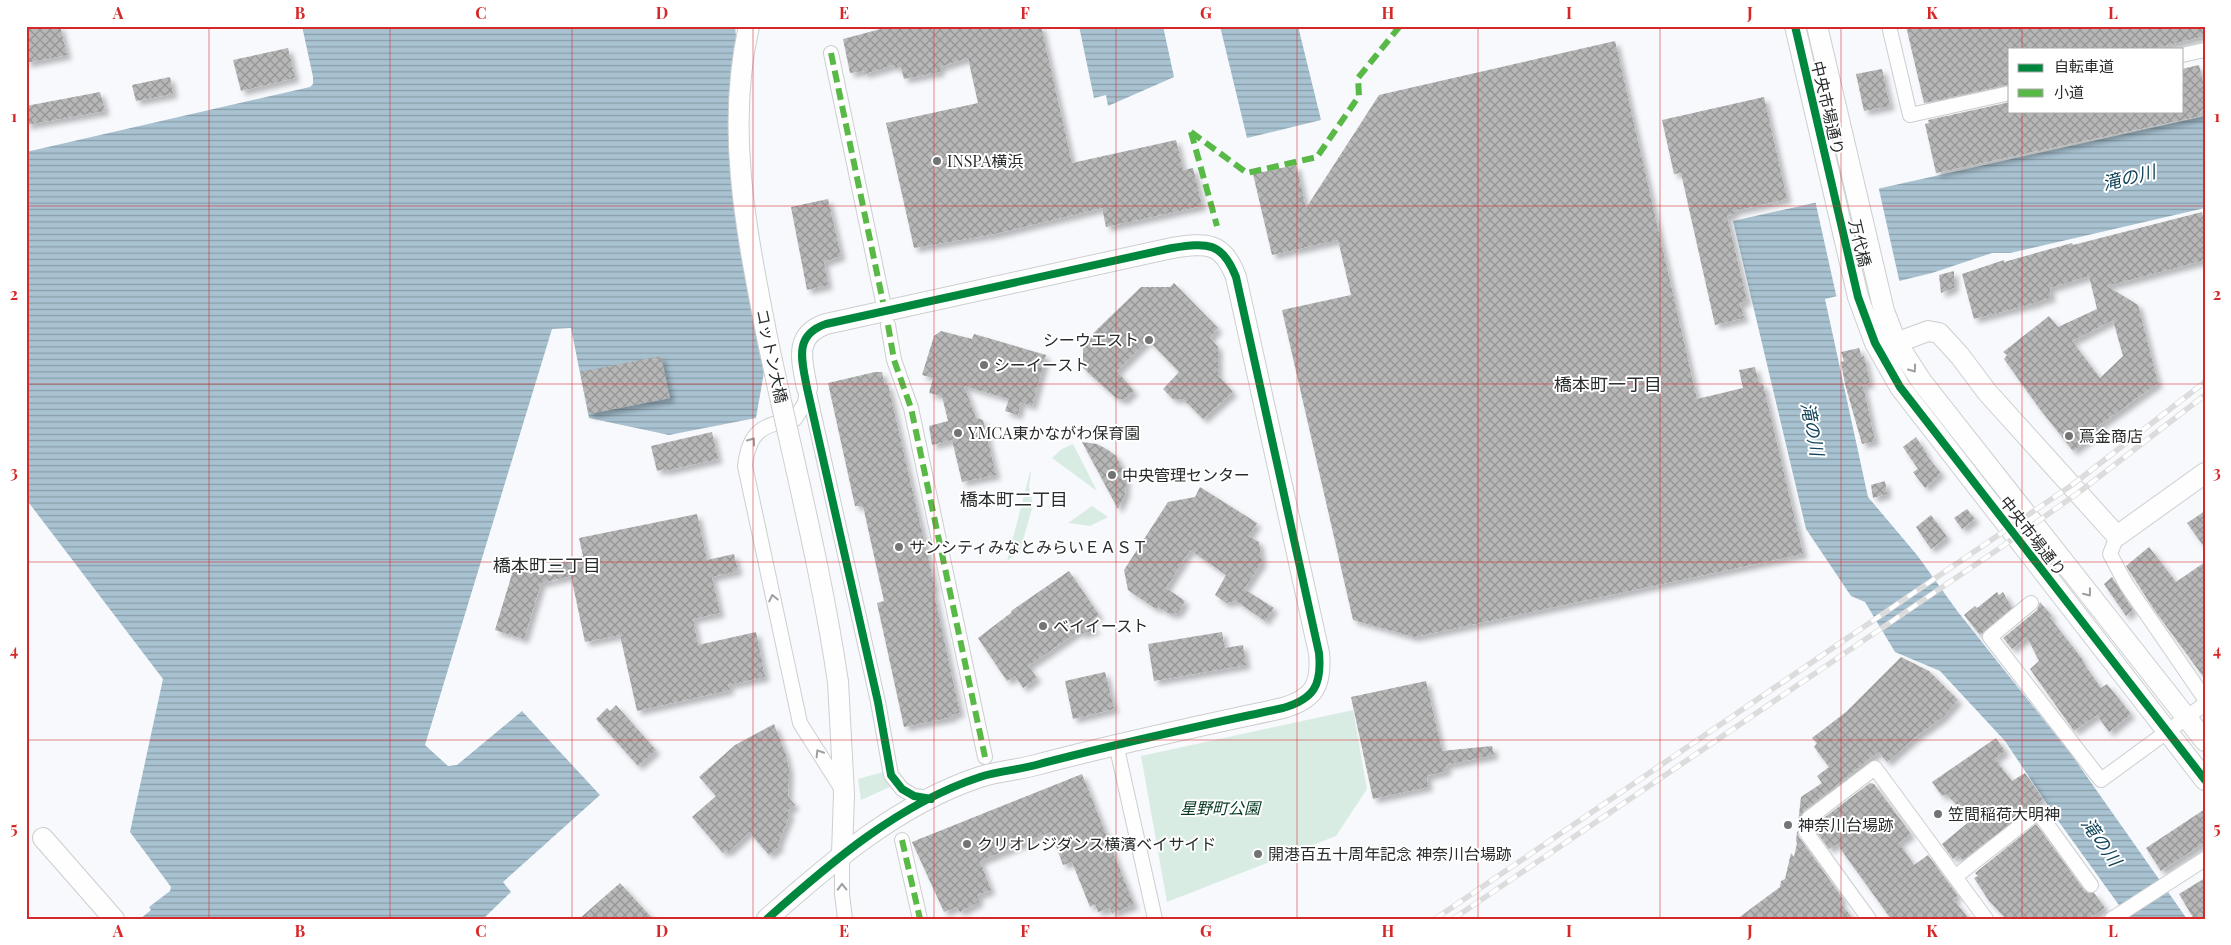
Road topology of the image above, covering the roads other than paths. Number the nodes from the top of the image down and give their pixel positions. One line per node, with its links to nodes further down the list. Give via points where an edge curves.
1 (749, 26): 30 (street, コットン大橋, bridge, via 738,93 741,186 750,250 829,618 838,682)
2 (1795, 26): 10 (street, 中央市場通り)
3 (1817, 26): 9 (street, 中央市場通り)
4 (1889, 26): 8 (street, via 1910,115)
5 (2205, 50): 7 (street)
6 (831, 53): 13 (street)
7 (2184, 55)
8 (2008, 93)
9 (1856, 191): 11 (street, 万代橋)
10 (1834, 195): 12 (street, 万代橋)
11 (1879, 293): 15 (street, 中央市場通り)
12 (1858, 297): 15 (street, 中央市場通り, via 1863,315)
13 (883, 302)
14 (888, 325): 28 (street, via 894,360 911,408)
15 (1887, 346): 20 (street, via 1928,330 1945,339 1987,392); 24 (street, 中央市場通り, one-way to 24, via 1922,382); 25 (street, 中央市場通り, via 1900,386)
16 (807, 388): 17 (street, via 805,403); 18 (street); 27 (street, via 801,356 803,346 812,332 826,324 1172,248 1200,245 1226,256 1236,277 1319,653 1319,678 1308,697 1292,706)
17 (795, 419): 18 (street); 30 (street, one-way to 17, via 800,723 745,466 747,447 757,434 770,424)
18 (819, 439): 31 (street, via 891,774 902,789 914,796)
19 (2205, 473): 20 (street)
20 (2117, 536): 22 (street, via 2110,554 2126,584)
21 (2031, 603): 25 (street, via 1990,636 2101,780)
22 (2205, 699)
23 (2205, 704): 24 (street)
24 (2186, 717): 25 (street); 26 (street, 中央市場通り)
25 (2168, 732): 29 (street, 中央市場通り)
26 (2205, 741)
27 (1116, 744): 31 (street, via 981,777); 43 (street)
28 (985, 757)
29 (2205, 780)
30 (844, 794): 34 (street, コットン大橋)
31 (931, 799): 34 (street)
32 (43, 838): 40 (street)
33 (902, 840): 42 (street)
34 (842, 854): 38 (street); 41 (street, one-way to 34)
35 (2205, 860): 39 (street)
36 (1955, 877): 37 (street, via 2038,812); 44 (street, via 1875,768 1809,818 1806,832); 45 (street)
37 (2091, 884)
38 (772, 914)
39 (2114, 917)
40 (114, 919)
41 (845, 919)
42 (920, 919)
43 (1154, 919)
44 (1868, 919)
45 (1986, 919)

